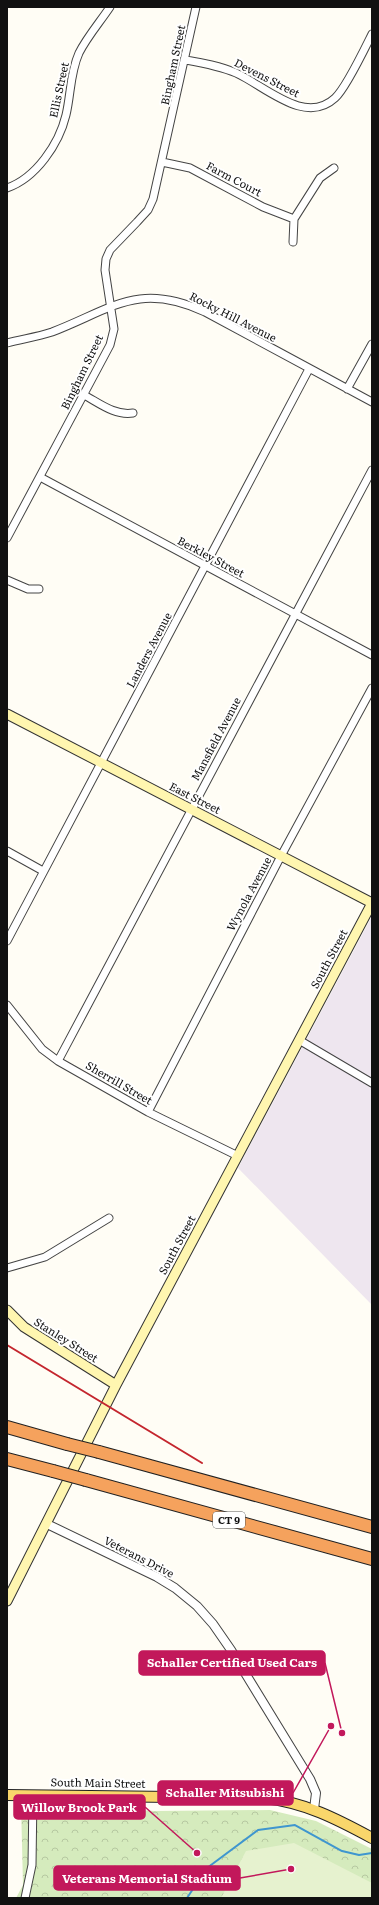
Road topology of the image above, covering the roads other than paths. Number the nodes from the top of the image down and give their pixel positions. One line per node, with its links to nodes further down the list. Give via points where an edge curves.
1 (110, 7): 7 (street, Ellis Street, via 80,52 72,74 63,127 54,144 40,164 25,178)
2 (196, 7): 4 (street, Bingham Street)
3 (372, 34): 4 (street, Devens Street, via 336,97 326,105 316,108 292,104 224,68)
4 (186, 60): 5 (street, Bingham Street)
5 (162, 162): 8 (street, Farm Court, via 190,168 263,207); 10 (street, Bingham Street, via 148,210 110,250 106,259 105,270)
6 (334, 168): 8 (street, via 320,178)
7 (7, 188)
8 (294, 219): 9 (street)
9 (293, 242)
10 (111, 306): 11 (street, Rocky Hill Avenue, via 50,332); 13 (street, Rocky Hill Avenue, via 148,298 171,299 188,304); 15 (street, Bingham Street, via 114,329 110,345)
11 (7, 343)
12 (372, 344): 14 (street)
13 (309, 369): 14 (street, Rocky Hill Avenue); 21 (street, Landers Avenue)
14 (347, 389): 16 (street, Rocky Hill Avenue)
15 (84, 395): 17 (street, via 115,412 124,415); 19 (street, Bingham Street)
16 (372, 402)
17 (133, 413)
18 (372, 470): 24 (street, Mansfield Avenue)
19 (40, 477): 20 (street, Bingham Street); 21 (street, Berkley Street)
20 (7, 538)
21 (206, 566): 24 (street, Berkley Street); 28 (street, Landers Avenue)
22 (7, 580): 23 (street, via 28,589)
23 (39, 589)
24 (295, 614): 25 (street, Berkley Street); 29 (street, Mansfield Avenue)
25 (372, 655)
26 (372, 688): 31 (street, Wynola Avenue)
27 (7, 714): 28 (main road, East Street)
28 (100, 763): 29 (main road, East Street); 32 (street, Landers Avenue)
29 (191, 810): 31 (main road, East Street); 37 (street, Mansfield Avenue)
30 (7, 851): 32 (street)
31 (281, 856): 33 (main road, East Street); 39 (street, Wynola Avenue)
32 (43, 871): 34 (street, Landers Avenue)
33 (372, 903): 36 (main road, South Street)
34 (7, 941)
35 (7, 1005): 37 (street, Sherrill Street, via 42,1049)
36 (300, 1040): 38 (street); 40 (main road, South Street)
37 (58, 1061): 39 (street, Sherrill Street)
38 (372, 1083)
39 (148, 1112): 40 (street, Sherrill Street)
40 (238, 1156): 44 (main road, South Street)
41 (109, 1218): 42 (street, via 45,1257)
42 (7, 1268)
43 (7, 1310): 44 (main road, Stanley Street, via 24,1327)
44 (116, 1384): 47 (main road, South Street)
45 (7, 1427): 48 (highway, bridge)
46 (7, 1459): 49 (highway, CT 9, bridge)
47 (47, 1524): 50 (main road, South Street); 53 (street, Veterans Drive, via 157,1577 186,1597 205,1615 231,1650 310,1779 316,1793)
48 (372, 1527)
49 (372, 1559)
50 (7, 1601)
51 (7, 1795): 52 (main road, South Main Street)
52 (33, 1795): 53 (main road, South Main Street, via 255,1797); 55 (street, via 32,1865)
53 (314, 1809): 54 (main road, South Main Street)
54 (372, 1838)
55 (25, 1898)

